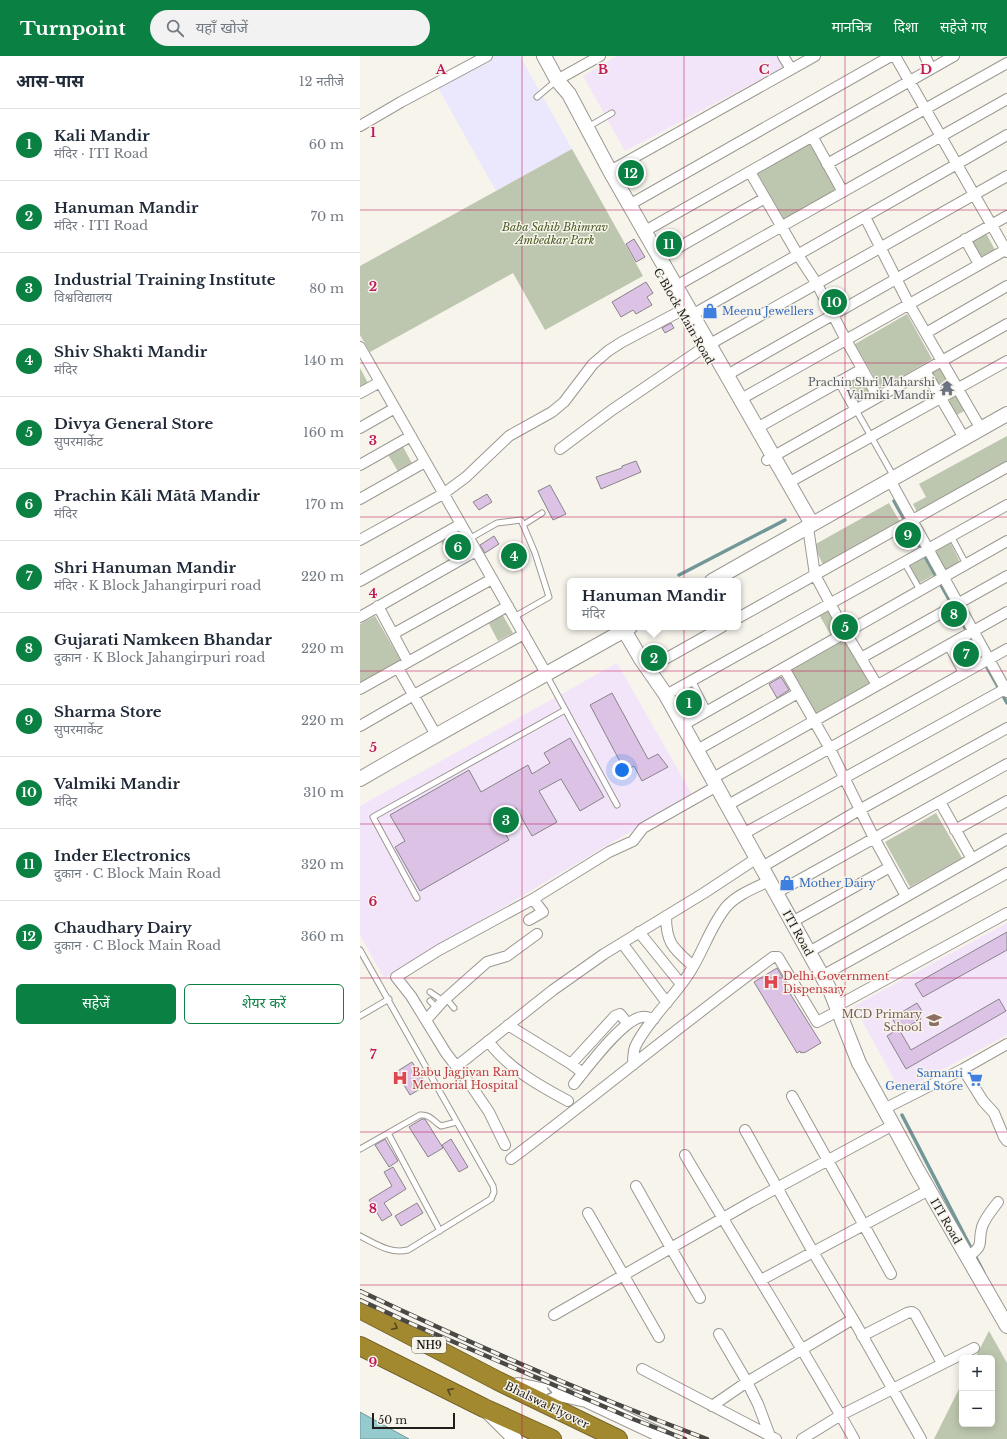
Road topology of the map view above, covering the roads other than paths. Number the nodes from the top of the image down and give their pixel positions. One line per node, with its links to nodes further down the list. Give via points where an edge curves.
1 (487, 56): 19 (street)
2 (544, 56): 13 (street, C Block Main Road)
3 (600, 56): 13 (street)
4 (784, 56): 11 (street)
5 (891, 56): 32 (street)
6 (896, 56): 14 (street)
7 (925, 56): 12 (street)
8 (954, 56): 12 (street)
9 (811, 57): 11 (street)
10 (1007, 63): 17 (street)
11 (791, 69): 26 (street)
12 (931, 69): 14 (street)
13 (557, 80): 15 (lane); 20 (street, C Block Main Road, via 569,94); 49 (street, C Block Main Road, via 560,99)
14 (910, 81): 17 (street); 22 (street)
15 (537, 97)
16 (1007, 99): 23 (street)
17 (926, 109): 23 (street); 24 (street)
18 (612, 113): 20 (lane)
19 (360, 126)
20 (587, 128): 26 (street, C Block Main Road)
21 (1007, 135): 25 (street)
22 (812, 136): 24 (street); 27 (street)
23 (941, 136): 25 (street); 29 (street)
24 (827, 164): 29 (street)
25 (957, 164): 30 (street); 34 (street)
26 (610, 171): 32 (street, C Block Main Road)
27 (750, 172): 31 (street); 37 (street)
28 (1007, 176): 30 (street)
29 (843, 192): 36 (street)
30 (975, 195): 35 (street); 39 (street)
31 (765, 198): 36 (street); 42 (street)
32 (629, 205): 37 (street, C Block Main Road)
33 (1007, 216): 35 (street)
34 (865, 217): 39 (street); 41 (street)
35 (992, 224): 38 (street); 40 (street)
36 (782, 226): 41 (street); 46 (street)
37 (645, 231): 42 (street, C Block Main Road)
38 (965, 240): 43 (street); 44 (street)
39 (881, 248): 44 (street); 45 (street)
40 (1007, 250): 43 (street)
41 (798, 255): 45 (street); 49 (street)
42 (660, 258): 46 (street, C Block Main Road)
43 (979, 264): 48 (street)
44 (896, 279): 48 (street); 50 (street)
45 (817, 284): 50 (street); 54 (street)
46 (676, 286): 49 (street, C Block Main Road)
47 (1007, 286): 52 (street)
48 (909, 304): 52 (street); 53 (street)
49 (687, 310): 54 (street, C Block Main Road); 84 (street, via 608,351 593,364 564,402 552,412 509,436 466,477)
50 (833, 315): 53 (street); 60 (street)
51 (1007, 325): 56 (street)
52 (926, 332): 56 (street)
53 (846, 340): 58 (street); 67 (street)
54 (706, 346): 60 (street, C Block Main Road); 77 (street); 78 (street, C Block Main Road)
55 (361, 353): 61 (street)
56 (942, 361): 59 (street); 63 (street)
57 (1007, 361): 63 (street)
58 (862, 368): 62 (street); 65 (street)
59 (925, 370): 65 (street); 66 (street)
60 (727, 375): 67 (street, C Block Main Road)
61 (380, 382): 64 (street); 68 (street)
62 (840, 382): 69 (street); 72 (street)
63 (958, 388): 66 (street); 73 (street)
64 (360, 393)
65 (878, 397): 69 (street)
66 (941, 398): 75 (street); 76 (street)
67 (741, 399): 72 (street, C Block Main Road)
68 (395, 408): 71 (street); 74 (street)
69 (856, 410): 75 (lane); 78 (street)
70 (1007, 414): 73 (street)
71 (360, 428)
72 (757, 428): 78 (street, C Block Main Road)
73 (981, 429): 76 (street)
74 (411, 436): 79 (street); 80 (street)
75 (871, 437): 82 (lane); 83 (street)
76 (964, 438): 82 (street)
77 (560, 449)
78 (770, 458): 83 (street, C Block Main Road); 91 (street, C Block Main Road)
79 (425, 462): 84 (street); 85 (street)
80 (360, 465)
81 (1007, 467): 88 (street)
82 (892, 479): 88 (street); 91 (street)
83 (788, 483): 91 (street, C Block Main Road)
84 (443, 494): 89 (street); 94 (street)
85 (360, 499)
86 (1007, 505): 92 (street)
87 (542, 513): 90 (lane)
88 (912, 520): 96 (street); 100 (street)
89 (461, 524): 93 (street); 105 (street)
90 (523, 525): 93 (lane, via 521,520 497,523); 114 (lane, via 549,597)
91 (809, 526): 100 (street); 103 (street)
92 (951, 536): 96 (street); 99 (lane)
93 (469, 539): 97 (street)
94 (360, 540)
95 (1007, 541): 99 (street)
96 (928, 549): 98 (street); 102 (street)
97 (476, 551): 104 (street); 109 (street)
98 (904, 562): 106 (lane); 107 (street)
99 (966, 564): 102 (street)
100 (815, 575): 107 (street); 113 (street)
101 (1007, 576): 108 (street)
102 (943, 577): 106 (street); 108 (street)
103 (717, 578)
104 (492, 579): 110 (street); 120 (street)
105 (360, 581)
106 (920, 590): 119 (street)
107 (830, 603): 119 (street); 132 (street)
108 (958, 604): 118 (street); 124 (street)
109 (378, 606): 112 (street); 120 (street)
110 (508, 606): 114 (street); 126 (street)
111 (1007, 612): 118 (street)
112 (360, 616)
113 (741, 616)
114 (514, 617): 121 (street)
115 (625, 630): 131 (street)
116 (627, 630): 128 (street, ITI Road)
117 (717, 630): 128 (street)
118 (973, 631): 122 (street); 125 (street)
119 (846, 633): 124 (street); 129 (street)
120 (393, 634): 126 (street)
121 (524, 634): 131 (street); 138 (street)
122 (947, 646): 130 (lane); 133 (street)
123 (1007, 649): 125 (street)
124 (861, 658): 133 (street)
125 (989, 659): 130 (street); 135 (street)
126 (408, 662): 127 (street)
127 (398, 668): 134 (street); 138 (street)
128 (648, 668): 137 (street, ITI Road)
129 (784, 668): 136 (street); 140 (street)
130 (962, 674): 146 (street)
131 (547, 675): 139 (lane); 145 (street)
132 (692, 680): 137 (street); 140 (lane)
133 (877, 685): 141 (street)
134 (360, 689)
135 (1006, 690): 150 (street)
136 (798, 693): 141 (street); 147 (street)
137 (666, 695): 142 (street, ITI Road)
138 (412, 696): 143 (street); 145 (street)
139 (565, 710): 154 (lane); 167 (lane, via 373,817)
140 (708, 711): 142 (street)
141 (814, 721): 146 (street); 151 (street)
142 (683, 725): 147 (street, ITI Road)
143 (360, 726)
144 (1007, 728): 156 (street)
145 (436, 735): 149 (street)
146 (829, 748): 150 (street); 155 (street)
147 (697, 750): 151 (street, ITI Road)
148 (1007, 764): 153 (street)
149 (360, 779)
150 (845, 779): 156 (street); 158 (street)
151 (715, 782): 155 (street, ITI Road); 168 (street, via 643,828 633,841 609,852)
152 (1007, 800): 157 (street)
153 (940, 802): 157 (street); 159 (street)
154 (617, 805)
155 (728, 805): 158 (street, ITI Road)
156 (861, 809): 159 (street); 162 (street)
157 (956, 830): 161 (street)
158 (743, 834): 162 (street, ITI Road)
159 (874, 838): 163 (street); 165 (street)
160 (1007, 839): 161 (street)
161 (972, 860): 166 (street)
162 (759, 862): 165 (street, ITI Road); 170 (street)
163 (890, 867): 166 (street); 172 (street)
164 (1007, 873): 179 (street)
165 (773, 887): 172 (street, ITI Road); 178 (street, via 740,896 728,904)
166 (906, 896): 177 (street)
167 (417, 898)
168 (533, 899): 171 (street, via 543,912); 188 (street, via 434,953 396,977 413,994)
169 (1007, 913): 186 (street)
170 (666, 916): 173 (street); 178 (street, via 666,928 673,946)
171 (529, 920)
172 (792, 922): 177 (street, ITI Road)
173 (640, 932): 175 (street); 180 (street)
174 (537, 934): 183 (street, via 507,956 488,962)
175 (622, 943): 184 (street); 191 (street, via 553,990)
176 (360, 950): 182 (lane)
177 (809, 952): 179 (street, ITI Road)
178 (693, 966): 180 (street)
179 (822, 976): 186 (street, ITI Road)
180 (681, 984): 184 (street)
181 (430, 992): 183 (lane)
182 (389, 1000): 187 (lane); 204 (lane)
183 (439, 1002): 185 (lane); 188 (street)
184 (667, 1003): 189 (street)
185 (454, 1008)
186 (837, 1008): 195 (street, via 817,1022 776,956 737,982); 202 (street, ITI Road, via 859,1063)
187 (360, 1016)
188 (426, 1020): 196 (street)
189 (654, 1020): 190 (street, via 641,1017); 195 (street, via 635,1047)
190 (628, 1024): 194 (street, via 622,1015 615,1016); 198 (street, via 601,1050)
191 (508, 1025): 192 (street); 194 (street)
192 (488, 1041): 196 (street); 201 (street, via 508,1063 541,1087)
193 (1007, 1044): 197 (street)
194 (571, 1064): 198 (street)
195 (633, 1065): 213 (street)
196 (457, 1066): 210 (street, via 489,1112)
197 (963, 1069): 202 (street); 203 (street, via 983,1101)
198 (583, 1073): 199 (street)
199 (574, 1084)
200 (792, 1096): 214 (street)
201 (568, 1101)
202 (884, 1108): 206 (street, ITI Road)
203 (994, 1113): 205 (street); 209 (street)
204 (457, 1122): 208 (lane, via 441,1126 425,1114); 222 (lane, via 494,1192 492,1199)
205 (1007, 1122)
206 (893, 1125): 214 (street); 217 (street, ITI Road)
207 (745, 1130): 216 (street)
208 (388, 1132): 211 (lane); 222 (lane)
209 (1007, 1141)
210 (505, 1146)
211 (360, 1149)
212 (685, 1155): 220 (street)
213 (511, 1159)
214 (827, 1161): 216 (street); 221 (street)
215 (636, 1186): 224 (street)
216 (777, 1188): 220 (street); 225 (street)
217 (929, 1190): 221 (street); 226 (street, ITI Road)
218 (998, 1202): 226 (street, via 982,1226 978,1250)
219 (588, 1213): 228 (street)
220 (722, 1219): 224 (street); 229 (street)
221 (863, 1226): 225 (street); 227 (street)
222 (440, 1231): 223 (lane, via 408,1250 399,1252 388,1250)
223 (360, 1236)
224 (670, 1248): 228 (street); 230 (street)
225 (813, 1252): 229 (street); 233 (street)
226 (968, 1257): 234 (street, ITI Road)
227 (891, 1274)
228 (623, 1275): 232 (street); 237 (street)
229 (761, 1280): 239 (street)
230 (700, 1298)
231 (360, 1309): 243 (highway, NH9, one-way to 243)
232 (554, 1315)
233 (853, 1319): 236 (street); 239 (street)
234 (1007, 1326)
235 (719, 1334): 244 (street)
236 (862, 1336): 241 (street, via 912,1312); 245 (street)
237 (659, 1337)
238 (360, 1346): 247 (highway, one-way to 238)
239 (802, 1348): 244 (street); 248 (street)
240 (974, 1348): 241 (street)
241 (942, 1363): 245 (street)
242 (642, 1369): 246 (street)
243 (498, 1381): 252 (highway, Bhalswa Flyover / NH9); 253 (street, one-way to 253, via 586,1400)
244 (747, 1382): 246 (street); 249 (street)
245 (892, 1390): 248 (street); 256 (street)
246 (712, 1406): 249 (street)
247 (484, 1408): 250 (street); 251 (highway)
248 (841, 1415): 254 (street); 255 (street)
249 (773, 1437)
250 (515, 1439)
251 (552, 1439)
252 (618, 1439)
253 (668, 1439)
254 (802, 1439)
255 (854, 1439)
256 (921, 1439)

